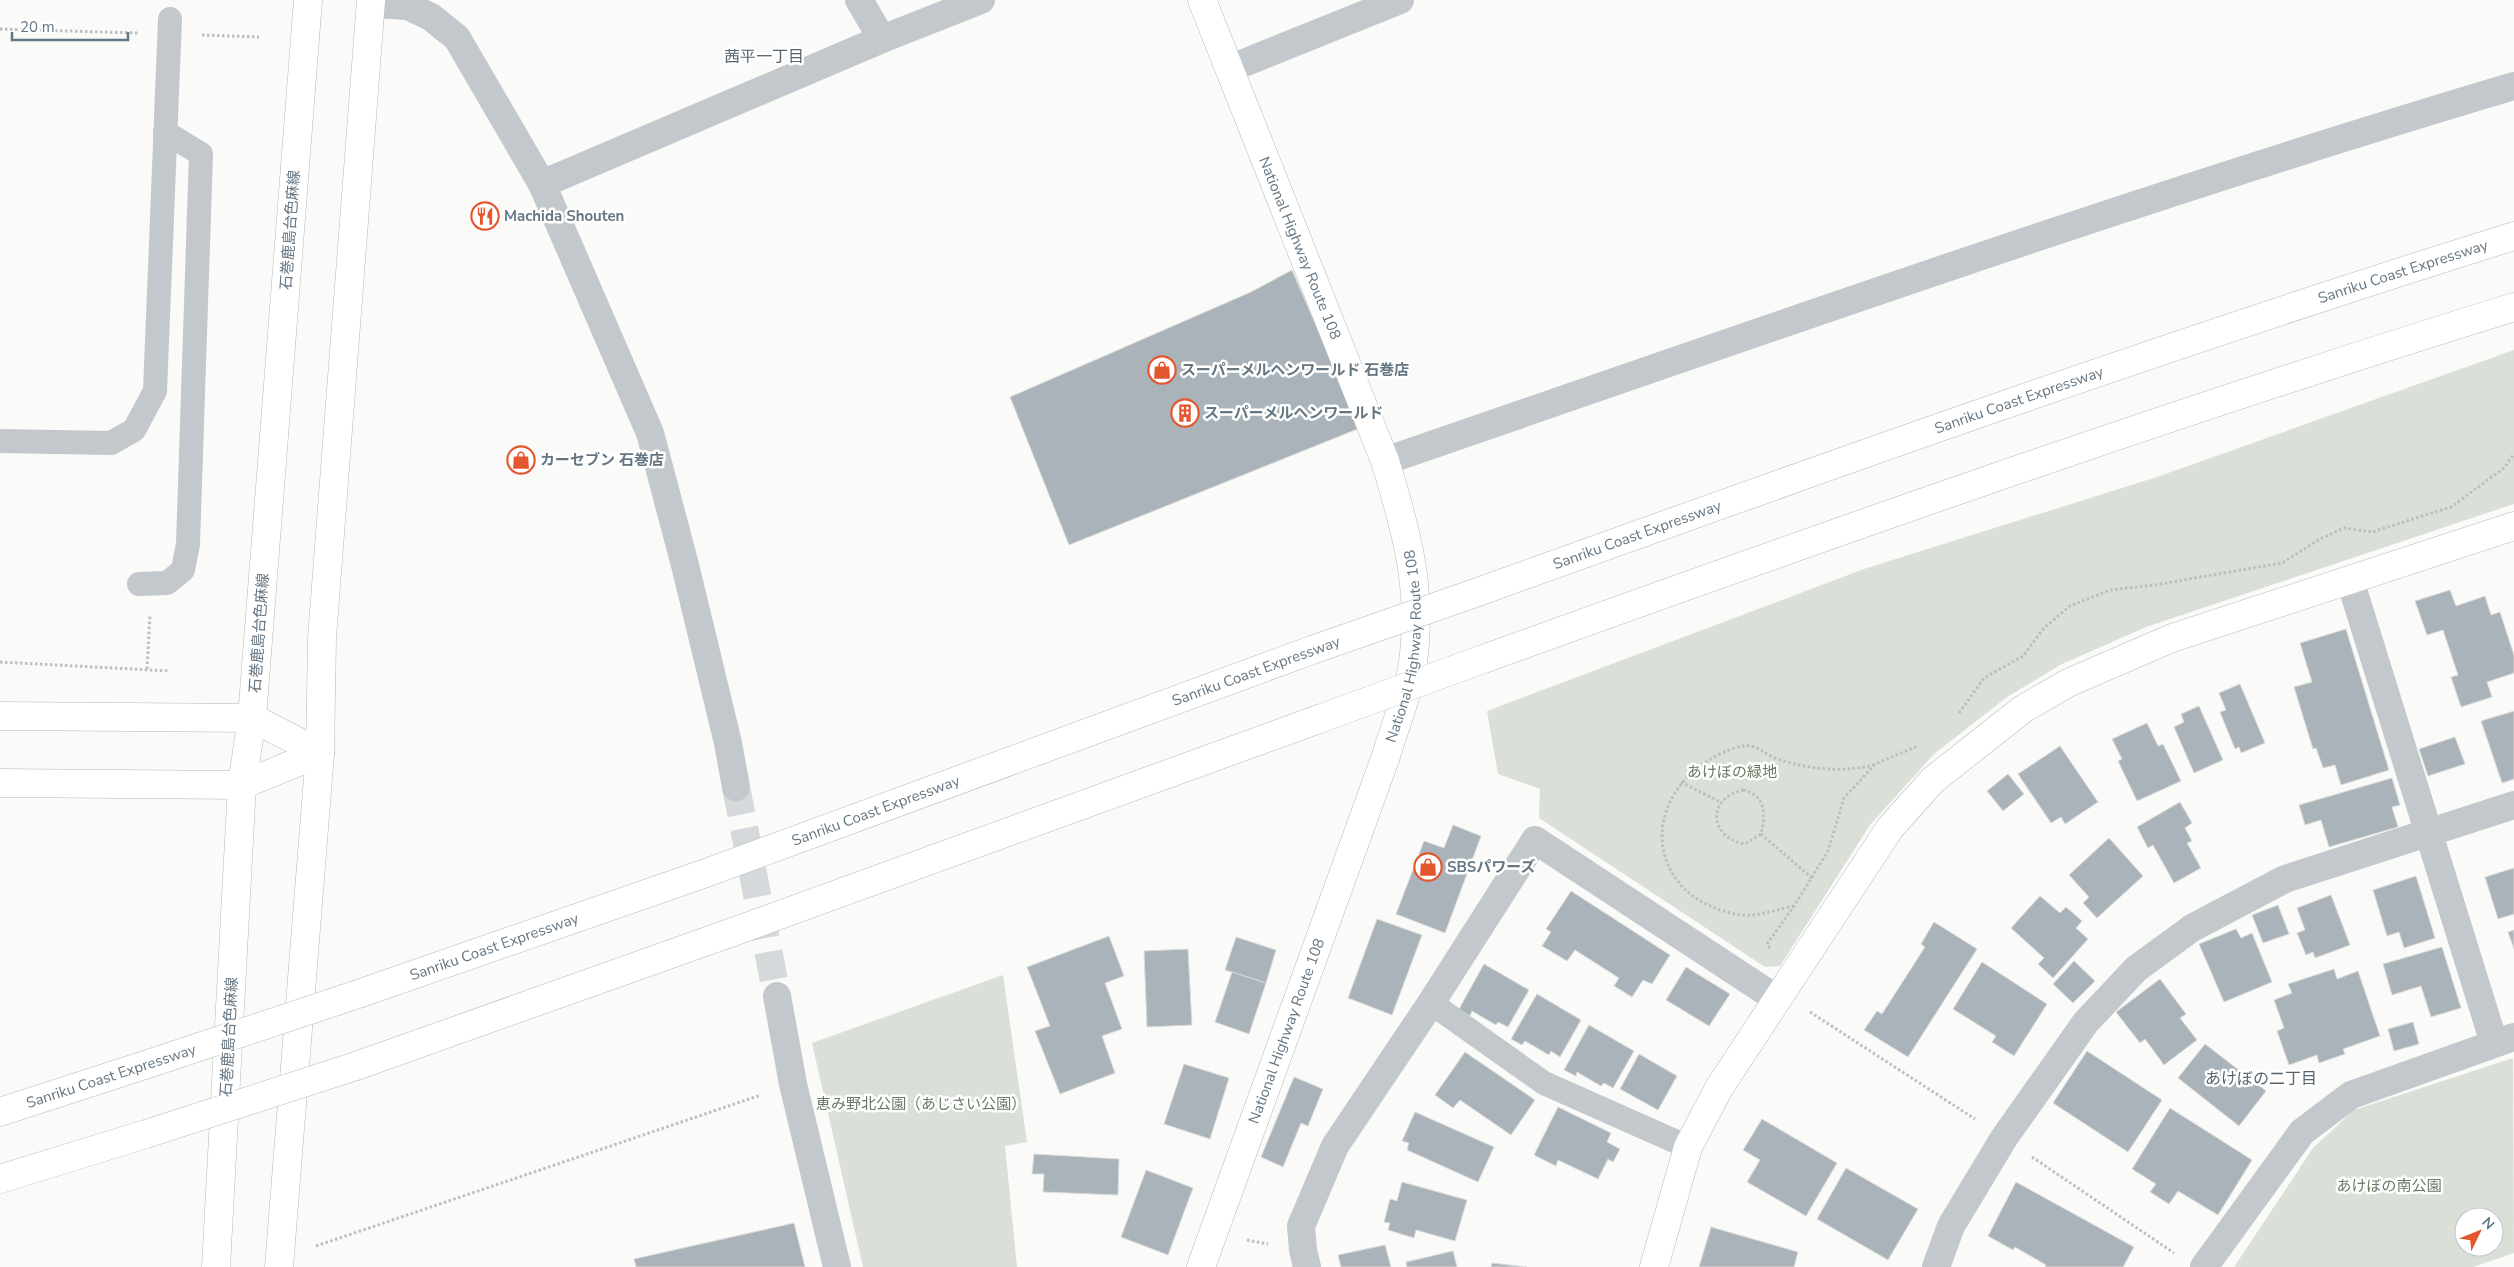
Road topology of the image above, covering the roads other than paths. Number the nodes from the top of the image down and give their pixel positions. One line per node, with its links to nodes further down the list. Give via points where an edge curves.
1 (308, 0): 21 (main road, 石巻鹿島台色麻線)
2 (859, 0): 8 (street)
3 (981, 0): 8 (street)
4 (1202, 0): 9 (main road, National Highway Route 108)
5 (1400, 0): 9 (street)
6 (371, 2): 12 (street, via 408,6 431,16 457,38); 22 (main road, via 322,638)
7 (170, 19): 11 (lane)
8 (882, 39): 12 (street)
9 (1229, 69): 16 (main road, National Highway Route 108)
10 (2514, 86): 16 (street, via 2020,242)
11 (165, 132): 15 (lane, via 155,391 134,430 111,444); 19 (lane, via 201,154 188,544 183,570 167,583)
12 (542, 184): 25 (street, via 650,433 690,584)
13 (2514, 236): 32 (main road, Sanriku Coast Expressway, bridge, via 2186,342 1749,494 1312,650 715,870 361,993)
14 (2514, 307): 34 (main road, bridge, via 2217,402 1780,552 730,934 356,1066)
15 (0, 440)
16 (1385, 461): 39 (main road, National Highway Route 108, via 1406,530 1414,577 1417,628 1412,671 1383,766)
17 (2514, 526): 18 (main road)
18 (2350, 580): 27 (street); 29 (main road, via 2172,638 2068,683 2022,709 1933,780 1890,828)
19 (146, 583)
20 (0, 716): 21 (main road)
21 (252, 718): 22 (main road); 24 (main road, 石巻鹿島台色麻線)
22 (320, 753): 24 (main road); 37 (main road)
23 (0, 783): 24 (main road)
24 (242, 785): 36 (main road, 石巻鹿島台色麻線)
25 (736, 787)
26 (2514, 805): 27 (street)
27 (2428, 831): 31 (street); 41 (street, via 2285,878 2192,928 2136,969 2086,1022 2004,1138 1951,1226)
28 (777, 996): 38 (street, via 793,1084)
29 (1777, 999): 30 (street, via 1535,840); 33 (main road, via 1719,1088)
30 (1431, 1003): 33 (lane, via 1544,1083); 35 (street, via 1335,1146 1301,1226)
31 (2504, 1040): 42 (street, via 2351,1094 2302,1132)
32 (4, 1110)
33 (1688, 1147): 40 (main road)
34 (0, 1179)
35 (1305, 1258)
36 (216, 1267)
37 (279, 1267)
38 (837, 1267)
39 (1201, 1267)
40 (1654, 1267)
41 (1936, 1267)
42 (2204, 1267)

